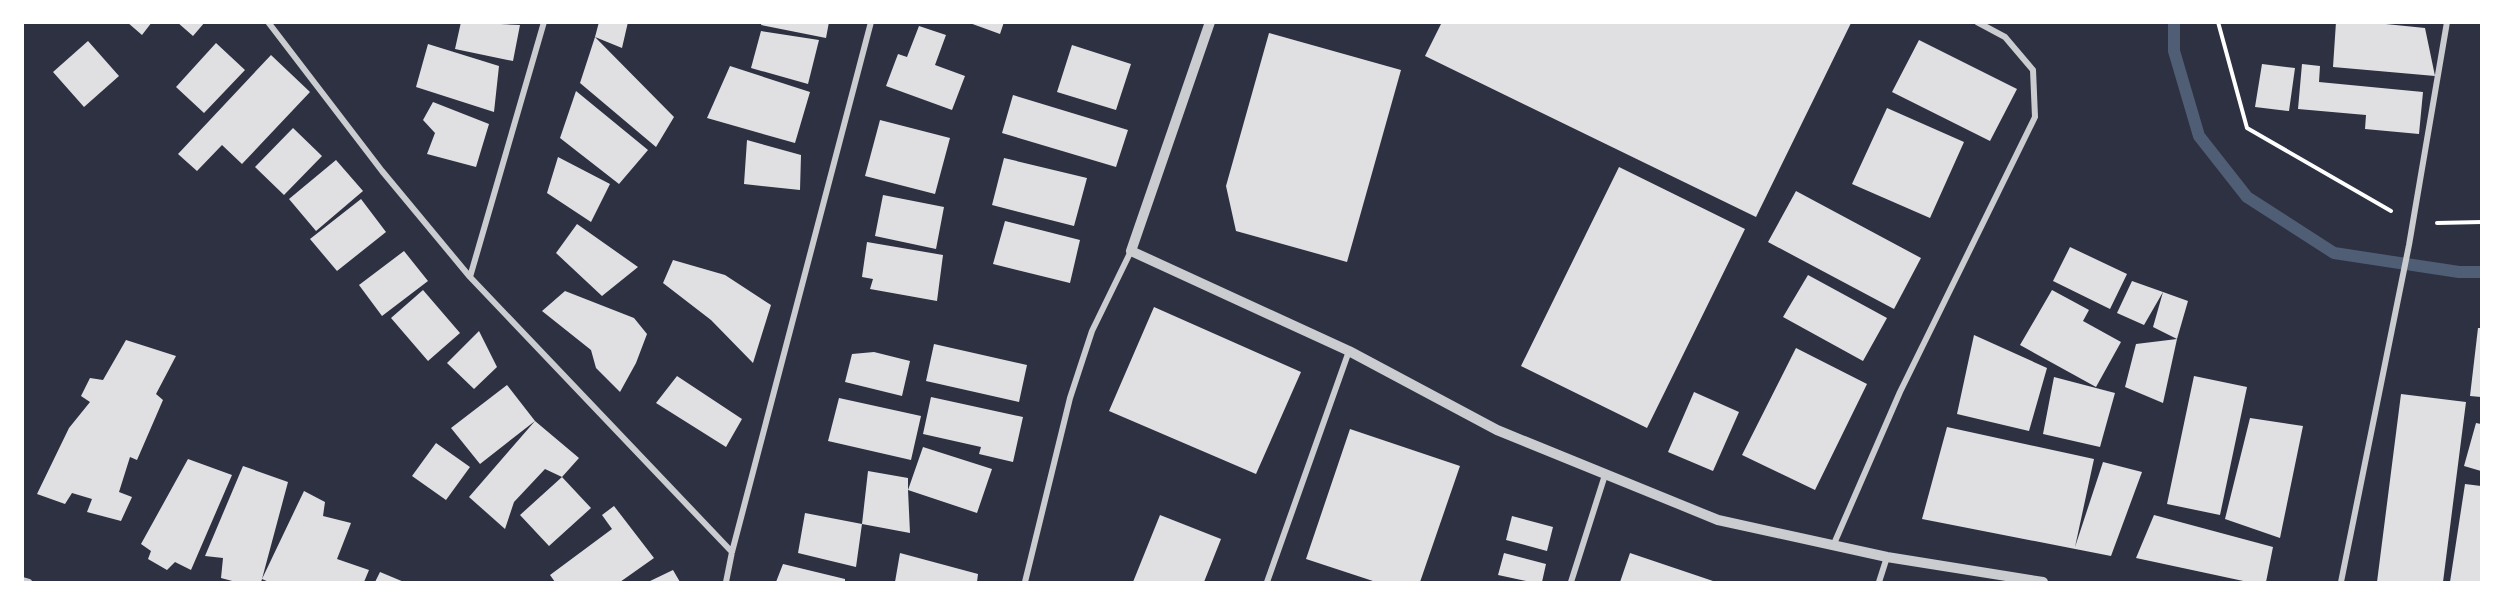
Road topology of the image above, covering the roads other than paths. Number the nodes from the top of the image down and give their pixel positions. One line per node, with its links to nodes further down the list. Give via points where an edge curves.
1 (268, 22): 8 (street, via 381,171)
2 (544, 22): 8 (street)
3 (871, 22): 12 (street)
4 (1210, 22): 7 (street)
5 (1977, 22): 11 (street, via 2005,37 2033,70 2035,117 1900,392)
6 (2446, 22): 22 (street, via 2409,245)
7 (1131, 251): 9 (street); 17 (street, via 1092,331 1070,398)
8 (470, 277): 12 (street)
9 (1349, 351): 10 (street, via 1497,430); 18 (street)
10 (1605, 475): 11 (street, via 1718,520); 19 (street)
11 (1833, 546): 13 (street)
12 (732, 552): 16 (street)
13 (1887, 557): 20 (street); 21 (street)
14 (22, 580): 15 (street)
15 (29, 582)
16 (726, 582)
17 (1025, 582)
18 (1267, 582)
19 (1571, 582)
20 (1879, 582)
21 (2043, 582)
22 (2341, 582)

